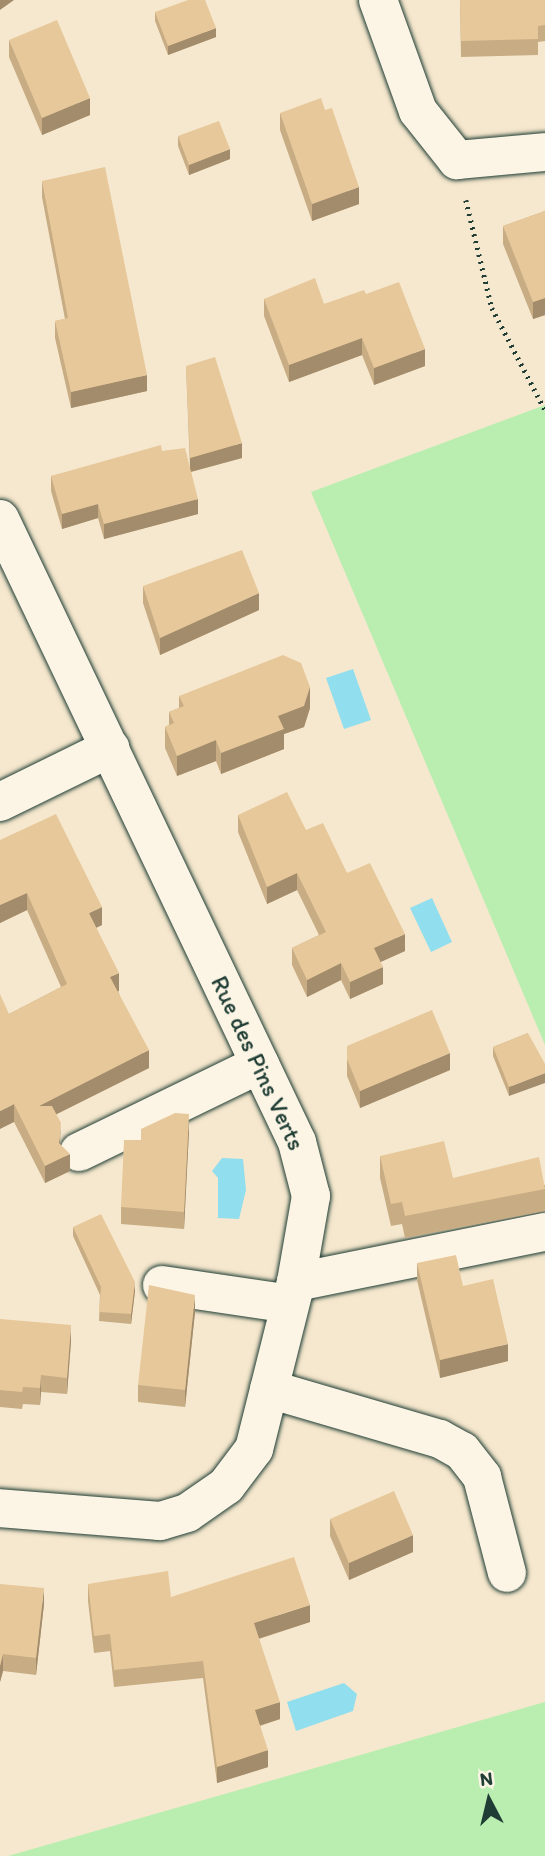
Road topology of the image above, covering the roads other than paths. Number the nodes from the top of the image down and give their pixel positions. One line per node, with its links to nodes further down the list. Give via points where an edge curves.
1 (378, 0): 2 (street, via 418,111 457,160)
2 (545, 152)
3 (0, 519): 4 (street, Rue des Pins Verts)
4 (110, 748): 5 (street); 6 (street, Rue des Pins Verts)
5 (0, 803)
6 (260, 1064): 7 (street); 10 (street, Rue des Pins Verts, via 297,1142 311,1196)
7 (79, 1152)
8 (545, 1232): 10 (street)
9 (162, 1284): 10 (street)
10 (293, 1293): 11 (street, Rue des Pins Verts)
11 (269, 1389): 12 (street, Rue des Pins Verts, via 254,1450 243,1469 209,1501 187,1513 160,1521); 13 (street, via 440,1439 462,1451 482,1477)
12 (0, 1508)
13 (507, 1573)

